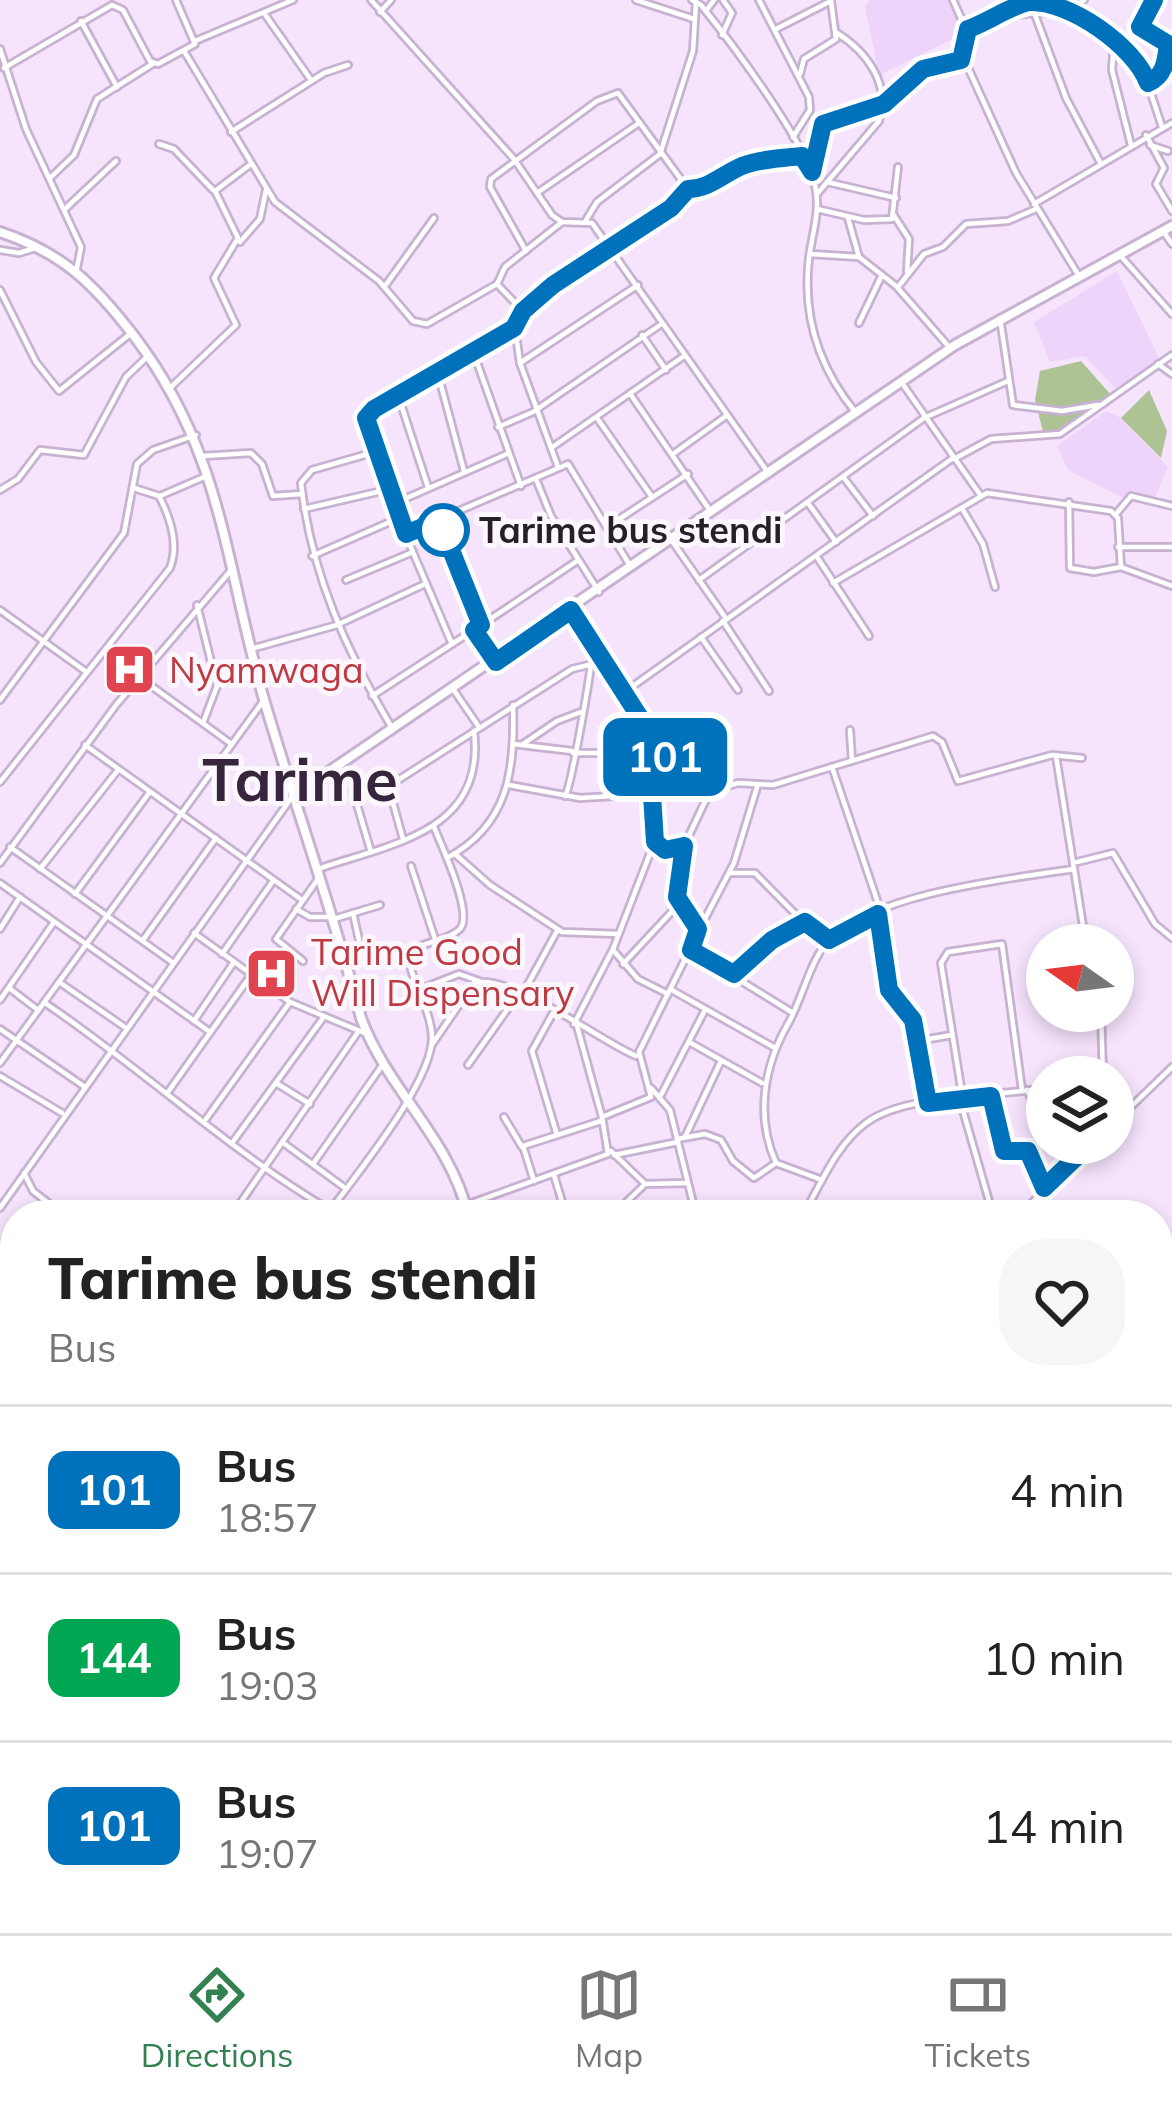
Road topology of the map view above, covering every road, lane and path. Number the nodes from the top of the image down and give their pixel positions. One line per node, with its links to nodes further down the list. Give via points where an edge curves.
1 (176, 0): 30 (street)
2 (292, 0): 23 (street)
3 (371, 0): 22 (street)
4 (392, 0): 22 (street)
5 (636, 0): 19 (street)
6 (656, 0): 19 (street)
7 (695, 0): 21 (street); 24 (street)
8 (714, 0): 21 (street)
9 (723, 0): 29 (street, via 731,13)
10 (759, 0): 26 (street)
11 (832, 0): 26 (street); 28 (street)
12 (953, 0): 27 (street)
13 (1084, 0): 20 (street)
14 (1154, 0): 40 (street, via 1140,27 1168,47 1161,75)
15 (1031, 2): 16 (street); 27 (street); 58 (street)
16 (1042, 2)
17 (1054, 2): 20 (street)
18 (102, 3): 25 (street); 35 (street, via 123,10)
19 (654, 9): 24 (street)
20 (1070, 9): 31 (street)
21 (706, 11): 29 (street)
22 (380, 12): 55 (street)
23 (264, 13): 30 (street); 38 (street)
24 (694, 19): 52 (street, via 693,51)
25 (81, 20): 37 (street); 41 (street)
26 (776, 29): 39 (street)
27 (968, 29): 34 (street)
28 (837, 33): 39 (street, via 804,59); 42 (street, via 874,68)
29 (722, 35): 48 (street)
30 (195, 41): 33 (street)
31 (1114, 42): 40 (street); 50 (street, via 1112,70)
32 (0, 49): 37 (street)
33 (184, 51): 35 (street); 46 (street)
34 (961, 60): 42 (street, via 914,74); 69 (street)
35 (154, 64): 41 (street)
36 (348, 65): 38 (street)
37 (4, 68): 61 (street)
38 (311, 80): 46 (street)
39 (801, 80): 48 (street, via 811,105)
40 (1148, 83): 45 (street)
41 (117, 87): 61 (street, via 97,99 74,155)
42 (884, 103): 60 (street, via 823,124); 62 (street, via 879,121)
43 (639, 122): 52 (street); 55 (street, via 621,95 608,94); 66 (street)
44 (1172, 123): 45 (street)
45 (1162, 127): 47 (street)
46 (231, 132): 57 (street)
47 (1146, 135): 50 (street); 51 (street)
48 (793, 143): 54 (street)
49 (159, 144): 65 (street)
50 (1131, 145): 58 (street)
51 (1150, 145): 53 (street); 72 (street, via 1164,171 1156,184)
52 (661, 148): 63 (street); 76 (street)
53 (1168, 151)
54 (802, 156): 60 (street); 63 (street, via 744,165)
55 (514, 158): 66 (street); 85 (street, via 490,187)
56 (116, 161): 71 (street)
57 (251, 164): 64 (street); 65 (street)
58 (1101, 164): 69 (street)
59 (898, 167): 68 (street)
60 (812, 172): 67 (street)
61 (50, 179): 71 (street)
62 (827, 182): 67 (street); 68 (street)
63 (688, 189): 81 (street)
64 (266, 190): 82 (street, via 260,219); 95 (street)
65 (215, 191): 82 (street)
66 (537, 193): 77 (street)
67 (817, 194): 70 (street)
68 (896, 198): 73 (street)
69 (1035, 206): 90 (street, via 1008,220 966,224); 92 (street)
70 (817, 209): 74 (street); 86 (street)
71 (64, 210): 89 (street, via 82,250)
72 (1172, 211)
73 (893, 214): 74 (street); 90 (street, via 909,238)
74 (848, 217): 88 (street)
75 (434, 218): 95 (street)
76 (586, 220): 77 (street); 81 (street)
77 (562, 222): 85 (street)
78 (1167, 229): 80 (street); 87 (main road)
79 (0, 232): 83 (main road)
80 (1172, 244)
81 (610, 245): 94 (street); 98 (street)
82 (236, 246): 119 (street, via 214,278 236,325)
83 (43, 248): 84 (street); 89 (main road)
84 (0, 250)
85 (526, 251): 93 (street)
86 (810, 254): 88 (street); 124 (street, via 807,305 820,358)
87 (1119, 254): 92 (main road); 99 (street)
88 (859, 257): 91 (street)
89 (77, 268): 106 (main road)
90 (907, 272): 96 (street)
91 (882, 275): 96 (street); 102 (street)
92 (1079, 276): 101 (main road)
93 (497, 284): 95 (street, via 421,325); 98 (street)
94 (638, 285): 100 (street); 112 (street)
95 (384, 287)
96 (898, 287): 107 (street)
97 (0, 290): 106 (street, via 59,391)
98 (523, 311): 104 (street)
99 (1172, 314)
100 (657, 316): 103 (street); 105 (street)
101 (1000, 318): 107 (main road); 117 (street)
102 (859, 322)
103 (663, 325): 105 (street); 111 (street)
104 (514, 328): 108 (street); 112 (street)
105 (646, 332): 114 (street); 123 (street)
106 (132, 333): 109 (main road)
107 (950, 348): 118 (main road)
108 (473, 351): 115 (street); 128 (street)
109 (149, 355): 119 (main road); 146 (street, via 126,377 84,455 40,450)
110 (1172, 355): 113 (street)
111 (684, 356): 114 (street); 125 (street)
112 (520, 363): 123 (street)
113 (1158, 364): 116 (street); 122 (street)
114 (666, 370): 120 (street)
115 (438, 374): 121 (street); 137 (street)
116 (1172, 374)
117 (1008, 380): 122 (street, via 1015,406 1061,411); 127 (street)
118 (901, 381): 124 (main road); 127 (street)
119 (171, 386): 129 (main road)
120 (631, 394): 126 (street); 133 (street)
121 (398, 395): 131 (street, via 366,418); 144 (street)
122 (1103, 404): 135 (street, via 1060,434 991,439)
123 (537, 409): 128 (street); 130 (street)
124 (856, 413): 139 (main road)
125 (726, 416): 133 (street); 139 (street)
126 (597, 417): 130 (street); 150 (street)
127 (924, 418): 135 (street); 141 (street)
128 (498, 427): 132 (street)
129 (196, 435): 134 (main road); 145 (street, via 143,457)
130 (551, 448): 136 (street)
131 (375, 452): 147 (street); 148 (street, via 306,472)
132 (507, 454): 137 (street); 143 (street)
133 (673, 454): 138 (street)
134 (203, 456): 140 (main road); 148 (street, via 251,453 273,496)
135 (954, 459): 151 (street); 160 (street)
136 (558, 467): 142 (street); 163 (street, via 576,469)
137 (464, 471): 144 (street)
138 (688, 474): 150 (street); 158 (street)
139 (770, 474): 158 (main road)
140 (210, 475): 149 (street); 174 (main road)
141 (843, 477): 152 (street); 160 (street)
142 (536, 479): 143 (street); 172 (street)
143 (521, 486): 162 (street)
144 (428, 487): 154 (street)
145 (134, 488): 149 (street); 191 (street, via 124,532)
146 (0, 490)
147 (387, 490): 154 (street); 157 (street)
148 (302, 494): 157 (street)
149 (159, 496): 197 (street, via 174,544 170,568)
150 (652, 496): 163 (street)
151 (981, 496): 153 (street); 156 (street)
152 (807, 502): 166 (street); 177 (street)
153 (1069, 502): 159 (street); 173 (street, via 1070,568)
154 (393, 504): 161 (street)
155 (1172, 506): 159 (street, via 1131,496)
156 (962, 508): 178 (street); 181 (street)
157 (304, 509): 170 (street)
158 (712, 514): 165 (main road)
159 (1116, 514): 167 (street)
160 (873, 517): 166 (street)
161 (399, 518): 164 (street); 170 (street)
162 (439, 520): 164 (street); 188 (street)
163 (607, 528): 175 (street)
164 (406, 534): 169 (street)
165 (673, 541): 175 (main road); 177 (street)
166 (836, 542): 171 (street)
167 (1118, 547): 168 (street); 173 (street)
168 (1172, 548)
169 (413, 552): 176 (street); 179 (street)
170 (313, 556): 187 (street)
171 (817, 557): 178 (street); 186 (street)
172 (577, 561): 182 (street); 188 (street)
173 (1121, 567): 180 (street)
174 (232, 569): 183 (street); 193 (main road)
175 (632, 569): 182 (main road)
176 (346, 580)
177 (699, 580): 186 (street)
178 (833, 583): 189 (street)
179 (427, 584): 187 (street); 192 (street)
180 (1172, 586)
181 (995, 587)
182 (599, 592): 185 (main road)
183 (197, 605): 198 (street); 208 (street, via 217,686)
184 (0, 610): 191 (street)
185 (571, 610): 194 (main road); 195 (street)
186 (723, 619): 190 (street); 201 (street)
187 (337, 625): 193 (street); 203 (street)
188 (478, 628): 192 (street); 194 (street)
189 (869, 636)
190 (701, 637): 200 (street); 202 (street)
191 (42, 642): 197 (street); 204 (street)
192 (452, 644): 203 (street)
193 (251, 649): 205 (main road)
194 (496, 662): 199 (main road)
195 (602, 662): 196 (street); 202 (street)
196 (591, 664): 206 (street); 207 (street)
197 (85, 671): 225 (street)
198 (139, 677): 208 (street); 216 (street)
199 (453, 689): 210 (main road); 211 (street)
200 (738, 690)
201 (769, 691)
202 (624, 692): 209 (street)
203 (372, 696): 210 (street)
204 (0, 700)
205 (264, 700): 213 (street); 230 (main road)
206 (512, 705): 211 (street); 214 (street)
207 (582, 712): 215 (street); 217 (street)
208 (203, 723): 213 (street)
209 (645, 725): 217 (street, via 602,753); 223 (street, via 665,757)
210 (393, 729): 230 (main road)
211 (477, 729): 233 (street, via 476,771 460,802); 235 (street, via 391,786)
212 (850, 730): 220 (street)
213 (230, 743): 232 (street)
214 (513, 744): 215 (street); 227 (street)
215 (524, 744): 217 (street)
216 (85, 745): 222 (street); 238 (street)
217 (573, 752): 231 (street)
218 (1056, 756): 219 (street); 220 (street, via 958,781 937,737); 245 (street)
219 (1082, 758)
220 (851, 761): 221 (street); 224 (street)
221 (832, 766): 224 (street); 226 (street)
222 (118, 770): 229 (street); 246 (street)
223 (661, 771): 231 (street, via 613,796); 236 (street, via 652,795)
224 (840, 781): 258 (street)
225 (0, 782)
226 (758, 784): 237 (street, via 706,793); 248 (street)
227 (509, 785): 231 (street); 240 (street, via 490,825)
228 (353, 791): 239 (street)
229 (149, 793): 232 (street); 251 (street)
230 (293, 796): 242 (street); 247 (main road)
231 (565, 796)
232 (179, 814): 234 (street); 259 (street)
233 (434, 826): 235 (street); 241 (street)
234 (216, 838): 242 (street); 271 (street)
235 (403, 839): 239 (street)
236 (655, 842): 237 (street, via 665,850); 268 (street)
237 (684, 846): 255 (street)
238 (10, 847): 243 (street); 246 (street)
239 (371, 852): 247 (street)
240 (455, 854): 241 (street); 265 (street)
241 (447, 858): 269 (street, via 463,920 459,930)
242 (245, 860): 249 (street); 267 (street)
243 (0, 863)
244 (411, 866): 269 (street)
245 (1075, 866): 258 (street, via 979,881); 263 (street); 270 (street, via 1113,853)
246 (40, 868): 251 (street)
247 (319, 873): 253 (street); 260 (main road)
248 (729, 873): 262 (street, via 754,872); 266 (street)
249 (273, 881): 253 (street); 277 (street)
250 (0, 883): 252 (street)
251 (75, 894): 259 (street)
252 (20, 897): 261 (street); 264 (street)
253 (302, 900): 256 (street)
254 (380, 905): 257 (street)
255 (678, 905): 266 (street); 281 (street)
256 (296, 909): 260 (street); 278 (street, via 276,939)
257 (353, 913): 260 (street); 272 (street)
258 (879, 913): 273 (street); 306 (street, via 889,990 913,1020)
259 (106, 916): 271 (street); 274 (street)
260 (334, 917): 304 (main road)
261 (55, 922): 274 (street); 286 (street)
262 (805, 922): 273 (street); 283 (street)
263 (1083, 924)
264 (0, 929)
265 (558, 929): 268 (street); 290 (street)
266 (698, 932): 276 (street)
267 (194, 933): 277 (street); 279 (street)
268 (618, 934): 275 (street)
269 (435, 938): 288 (street, via 408,955)
270 (1172, 938)
271 (142, 940): 279 (street)
272 (359, 940)
273 (829, 940): 297 (street)
274 (86, 946): 285 (street); 287 (street)
275 (613, 949): 281 (street); 300 (street)
276 (691, 950): 283 (street); 289 (street)
277 (222, 954): 280 (street)
278 (303, 961)
279 (172, 962): 287 (street)
280 (234, 962): 282 (street); 299 (street)
281 (623, 964): 289 (street)
282 (251, 974): 292 (street); 303 (street)
283 (734, 974): 297 (street)
284 (479, 981): 288 (street, via 459,974); 290 (street); 309 (street)
285 (59, 982): 293 (street); 301 (street)
286 (9, 988): 291 (street); 295 (street)
287 (153, 991): 299 (street); 301 (street)
288 (418, 991): 309 (street)
289 (669, 992): 294 (street); 312 (street)
290 (520, 994): 296 (street); 315 (street)
291 (0, 1000)
292 (290, 1002): 298 (street); 337 (street)
293 (45, 1003): 295 (street); 311 (street)
294 (705, 1010): 308 (street); 310 (street)
295 (39, 1011): 307 (street)
296 (554, 1012): 300 (street); 338 (street, via 532,1051)
297 (793, 1013): 310 (street)
298 (323, 1018): 304 (street); 319 (street)
299 (194, 1021): 303 (street)
300 (575, 1025): 312 (street); 336 (street)
301 (126, 1028): 311 (street)
302 (0, 1029): 307 (street)
303 (210, 1032): 326 (street)
304 (363, 1033): 316 (main road); 332 (street)
305 (952, 1036): 306 (street); 325 (street, via 943,956 1002,944); 330 (street)
306 (917, 1041): 331 (street)
307 (17, 1042): 314 (street); 323 (street)
308 (689, 1042): 313 (street); 327 (street)
309 (431, 1046): 328 (street)
310 (776, 1048): 320 (street)
311 (111, 1051): 323 (street); 326 (street)
312 (639, 1057): 324 (street)
313 (722, 1060): 320 (street); 339 (street)
314 (0, 1063)
315 (468, 1065)
316 (381, 1066): 328 (main road); 345 (street)
317 (1172, 1067): 322 (street)
318 (0, 1076): 334 (street)
319 (276, 1083): 332 (street); 341 (street)
320 (764, 1084): 344 (street)
321 (1172, 1084): 322 (street)
322 (1157, 1086): 333 (street)
323 (85, 1087): 334 (street)
324 (650, 1088): 327 (street); 336 (street, via 651,1097)
325 (1025, 1090): 329 (street)
326 (167, 1092): 337 (street)
327 (661, 1095): 339 (street)
328 (406, 1096): 354 (street); 361 (main road, via 441,1142)
329 (991, 1096): 330 (street); 355 (street, via 1004,1151 1028,1151)
330 (962, 1100): 331 (street); 367 (street)
331 (928, 1103): 350 (street, via 866,1123)
332 (310, 1104): 340 (street)
333 (1134, 1106)
334 (65, 1114): 348 (street)
335 (504, 1117): 342 (street)
336 (602, 1119): 338 (street); 343 (street)
337 (206, 1120): 341 (street)
338 (557, 1136): 342 (street)
339 (680, 1139): 343 (street); 344 (street, via 721,1140 754,1178); 352 (street)
340 (281, 1142): 345 (street); 347 (street)
341 (232, 1144): 347 (street)
342 (522, 1147): 351 (street)
343 (612, 1152): 349 (street); 353 (street)
344 (776, 1163): 350 (street)
345 (313, 1164): 354 (street)
346 (1066, 1164): 355 (street)
347 (260, 1168): 358 (street); 359 (street)
348 (24, 1173): 356 (street); 357 (street)
349 (554, 1175): 351 (street); 363 (street)
350 (822, 1180): 366 (street)
351 (534, 1181): 362 (street)
352 (687, 1183): 353 (street); 365 (street)
353 (645, 1184): 364 (street)
354 (345, 1187): 360 (street)
355 (1044, 1188): 368 (street)
356 (5, 1200)
357 (45, 1200)
358 (242, 1200)
359 (312, 1200)
360 (337, 1200)
361 (463, 1200)
362 (490, 1200)
363 (562, 1200)
364 (630, 1200)
365 (692, 1200)
366 (811, 1200)
367 (990, 1200)
368 (1034, 1200)

